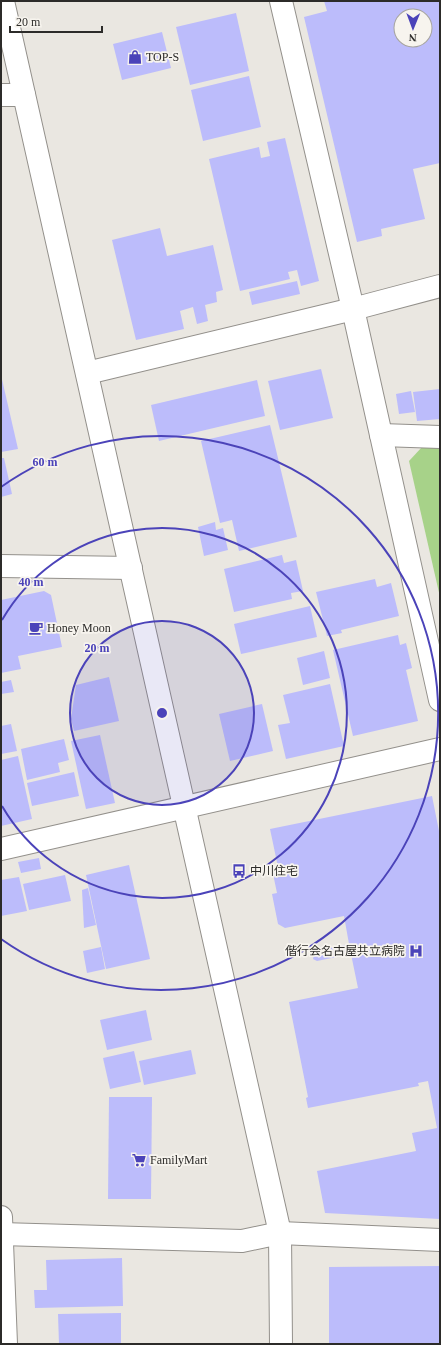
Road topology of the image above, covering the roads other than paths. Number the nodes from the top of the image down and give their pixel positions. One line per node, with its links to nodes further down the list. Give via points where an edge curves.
1 (3, 1): 4 (street)
2 (281, 1): 6 (street)
3 (1, 95): 4 (street)
4 (24, 95): 7 (street)
5 (440, 286): 6 (street)
6 (352, 309): 7 (street); 8 (street)
7 (87, 373): 11 (street)
8 (381, 435): 9 (street); 12 (street)
9 (440, 437)
10 (1, 566): 11 (street)
11 (131, 568): 14 (street)
12 (440, 700)
13 (440, 749): 14 (street)
14 (184, 807): 15 (street); 17 (street)
15 (1, 849)
16 (1, 1228): 17 (street, via 242,1241); 19 (street)
17 (280, 1233): 18 (street); 20 (street)
18 (440, 1240)
19 (6, 1344)
20 (281, 1344)

